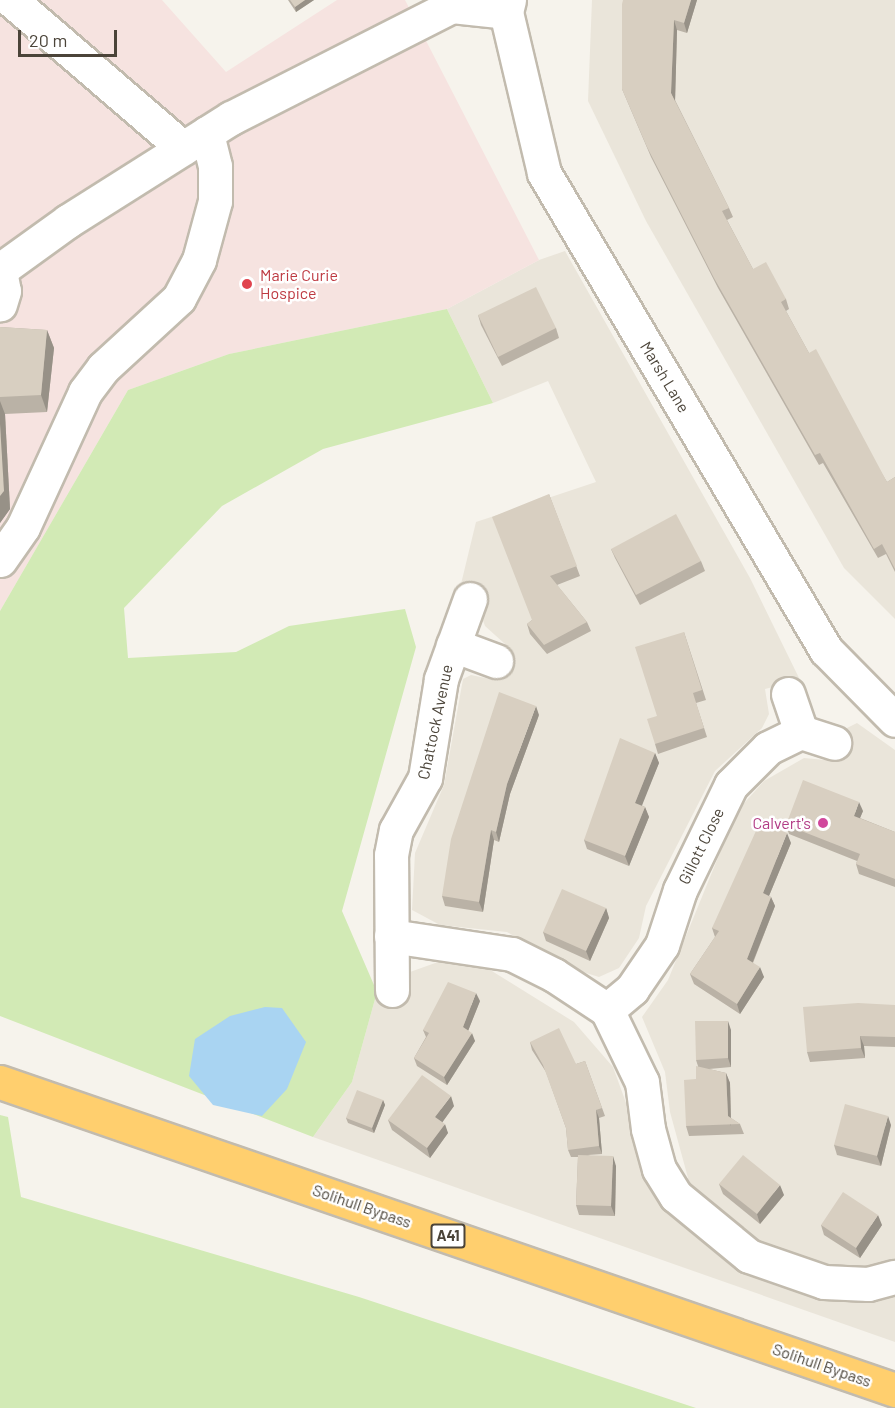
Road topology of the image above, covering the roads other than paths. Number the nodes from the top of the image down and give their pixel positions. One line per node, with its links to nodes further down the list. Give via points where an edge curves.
1 (11, 0): 4 (street)
2 (450, 3): 3 (street); 4 (street)
3 (507, 6): 11 (street, Marsh Lane, via 544,173 826,650)
4 (195, 140): 5 (street); 7 (street, via 215,166 215,201 199,260 180,298 103,368 85,392 23,527)
5 (0, 271): 6 (street, via 4,291)
6 (0, 304)
7 (0, 560)
8 (470, 599): 9 (street, Chattock Avenue)
9 (453, 645): 10 (street, Chattock Avenue); 17 (street, Chattock Avenue, via 441,679 425,778 396,830 391,855)
10 (496, 661)
11 (860, 687): 13 (street); 14 (street, Marsh Lane)
12 (788, 694): 15 (street)
13 (895, 695)
14 (895, 720)
15 (801, 732): 16 (street); 19 (street, Gillott Close, via 768,748 730,785 680,890 662,945 632,989)
16 (834, 743)
17 (391, 936): 18 (street, Chattock Avenue); 19 (street, via 512,954 554,975)
18 (392, 990)
19 (607, 1010): 21 (street, via 642,1082 648,1129 659,1169 676,1196 749,1256 824,1282 868,1284)
20 (0, 1082): 22 (highway, Solihull Bypass / A41)
21 (895, 1277)
22 (895, 1390)

